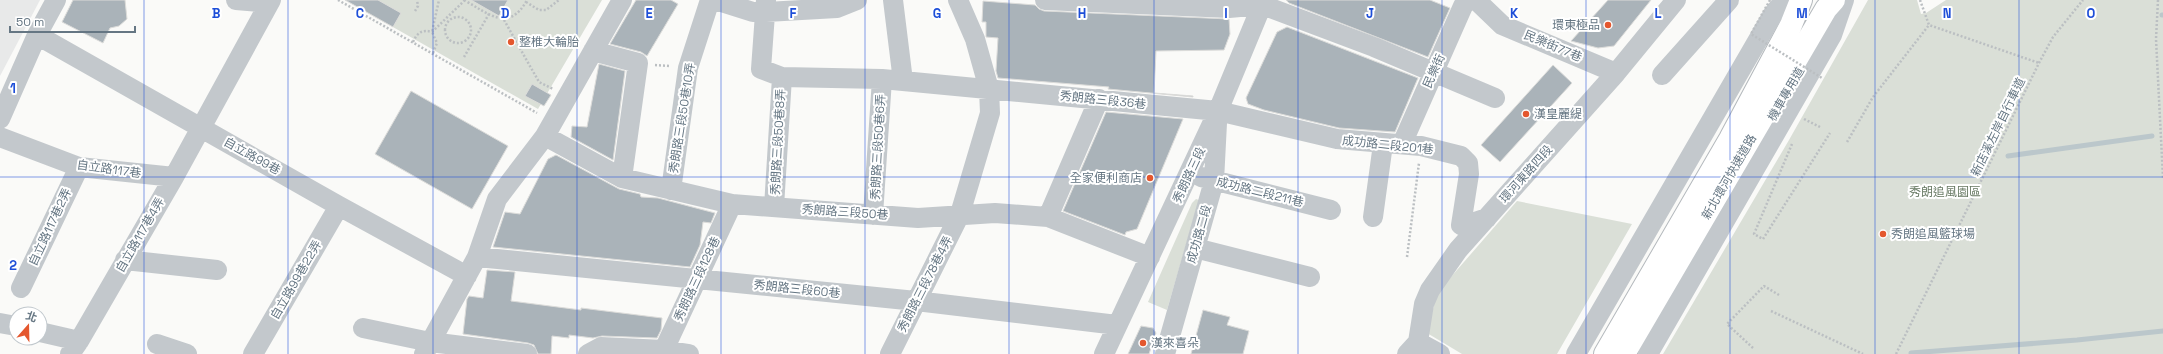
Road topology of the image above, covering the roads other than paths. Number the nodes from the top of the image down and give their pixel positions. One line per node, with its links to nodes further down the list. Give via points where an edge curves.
1 (56, 0): 23 (street)
2 (236, 0): 18 (street)
3 (622, 0): 24 (street)
4 (710, 0): 45 (street, 秀朗路三段50巷10弄, via 688,68)
5 (715, 0): 22 (street, via 753,12)
6 (857, 0): 21 (street)
7 (893, 0): 30 (street)
8 (958, 0): 31 (street, 秀朗路三段78巷4弄, via 975,39)
9 (1045, 0): 19 (street, via 1229,8)
10 (1676, 0): 26 (street, 環河東路四段)
11 (1729, 0): 27 (street)
12 (1785, 0): 82 (street, via 1773,14)
13 (1793, 0): 83 (street)
14 (1801, 0): 84 (highway, 新北環河快速道路, via 1791,25 1730,139)
15 (1834, 0): 85 (highway, 新北環河快速道路, via 1826,9)
16 (1840, 0): 86 (street, 機車專用道)
17 (1844, 0): 87 (street, via 1832,36)
18 (270, 2): 36 (street, 自立路117巷4弄)
19 (1259, 2): 25 (street); 34 (street, 秀朗路三段)
20 (1464, 2): 25 (street, 民樂街); 26 (street, 民樂街77巷, via 1502,25)
21 (837, 4): 22 (street)
22 (766, 6): 28 (street, 秀朗路三段36巷, via 761,70)
23 (37, 35): 35 (street); 36 (street, 自立路99巷)
24 (593, 51): 37 (street); 43 (street, via 638,63)
25 (1434, 71): 32 (street); 39 (street, 民樂街)
26 (1616, 73): 54 (street, 環河東路四段)
27 (1662, 75)
28 (782, 77): 29 (street, 秀朗路三段36巷); 48 (street, 秀朗路三段50巷8弄)
29 (882, 79): 30 (street, 秀朗路三段36巷); 51 (street, 秀朗路三段50巷6弄)
30 (903, 81): 31 (street, 秀朗路三段36巷)
31 (989, 89): 33 (street, 秀朗路三段36巷); 50 (street, 秀朗路三段78巷4弄, via 990,113)
32 (1495, 98)
33 (1099, 99): 34 (street, 秀朗路三段36巷); 53 (street)
34 (1218, 111): 39 (street, 成功路二段201巷, via 1337,139); 41 (street, 秀朗路三段); 44 (street, 成功路二段)
35 (0, 119)
36 (200, 127): 42 (street, 自立路117巷4弄); 47 (street, 自立路99巷)
37 (549, 129): 43 (street, 秀朗路三段50巷); 56 (street, via 497,199)
38 (0, 137): 40 (street, 自立路117巷)
39 (1402, 145): 52 (street, 民樂街); 54 (street, 成功路二段201巷, via 1461,156 1468,163 1469,174 1461,222 1463,226)
40 (79, 167): 42 (street, 自立路117巷); 63 (street, 自立路117巷2弄)
41 (1190, 173): 44 (street, 成功路二段211巷); 57 (street, 秀朗路三段)
42 (174, 177): 58 (street, 自立路117巷4弄)
43 (622, 178): 45 (street, 秀朗路三段50巷)
44 (1214, 181): 49 (street, 成功路二段211巷); 55 (street, 成功路二段)
45 (671, 190): 46 (street, 秀朗路三段50巷)
46 (732, 204): 48 (street, 秀朗路三段50巷); 62 (street, 秀朗路三段128巷)
47 (338, 206): 60 (street, 自立路99巷); 74 (street, 自立路99巷22弄)
48 (774, 207): 51 (street, 秀朗路三段50巷)
49 (1331, 210)
50 (960, 214): 51 (street, 秀朗路三段50巷, via 918,218); 53 (street, 秀朗路三段50巷, via 995,213); 64 (street, 秀朗路三段78巷4弄)
51 (874, 215)
52 (1373, 216)
53 (1048, 217): 57 (street, 秀朗路三段50巷)
54 (1487, 218): 71 (street, 環河東路四段, via 1458,250 1430,290)
55 (1195, 248): 61 (street); 80 (street, 成功路二段)
56 (477, 257): 60 (street); 62 (street, 秀朗路三段60巷)
57 (1150, 257): 65 (street, 秀朗路三段)
58 (125, 260): 59 (street); 69 (street, 自立路117巷4弄)
59 (217, 270)
60 (467, 276): 70 (street)
61 (1310, 277)
62 (697, 280): 64 (street, 秀朗路三段60巷); 72 (street, 秀朗路三段128巷)
63 (21, 288)
64 (916, 301): 65 (street, 秀朗路三段60巷); 78 (street, 秀朗路三段78巷4弄)
65 (1117, 325): 79 (street, 秀朗路三段)
66 (363, 328): 70 (street)
67 (48, 336): 69 (street)
68 (157, 344): 73 (street)
69 (75, 348)
70 (427, 348): 75 (street)
71 (1413, 348): 81 (street, 環河東路四段)
72 (663, 352): 76 (street, via 601,347); 77 (street)
73 (187, 354)
74 (254, 354)
75 (527, 354)
76 (588, 354)
77 (689, 354)
78 (890, 354)
79 (1104, 354)
80 (1166, 354)
81 (1440, 354)
82 (1576, 354)
83 (1590, 354)
84 (1605, 354)
85 (1624, 354)
86 (1635, 354)
87 (1648, 354)

